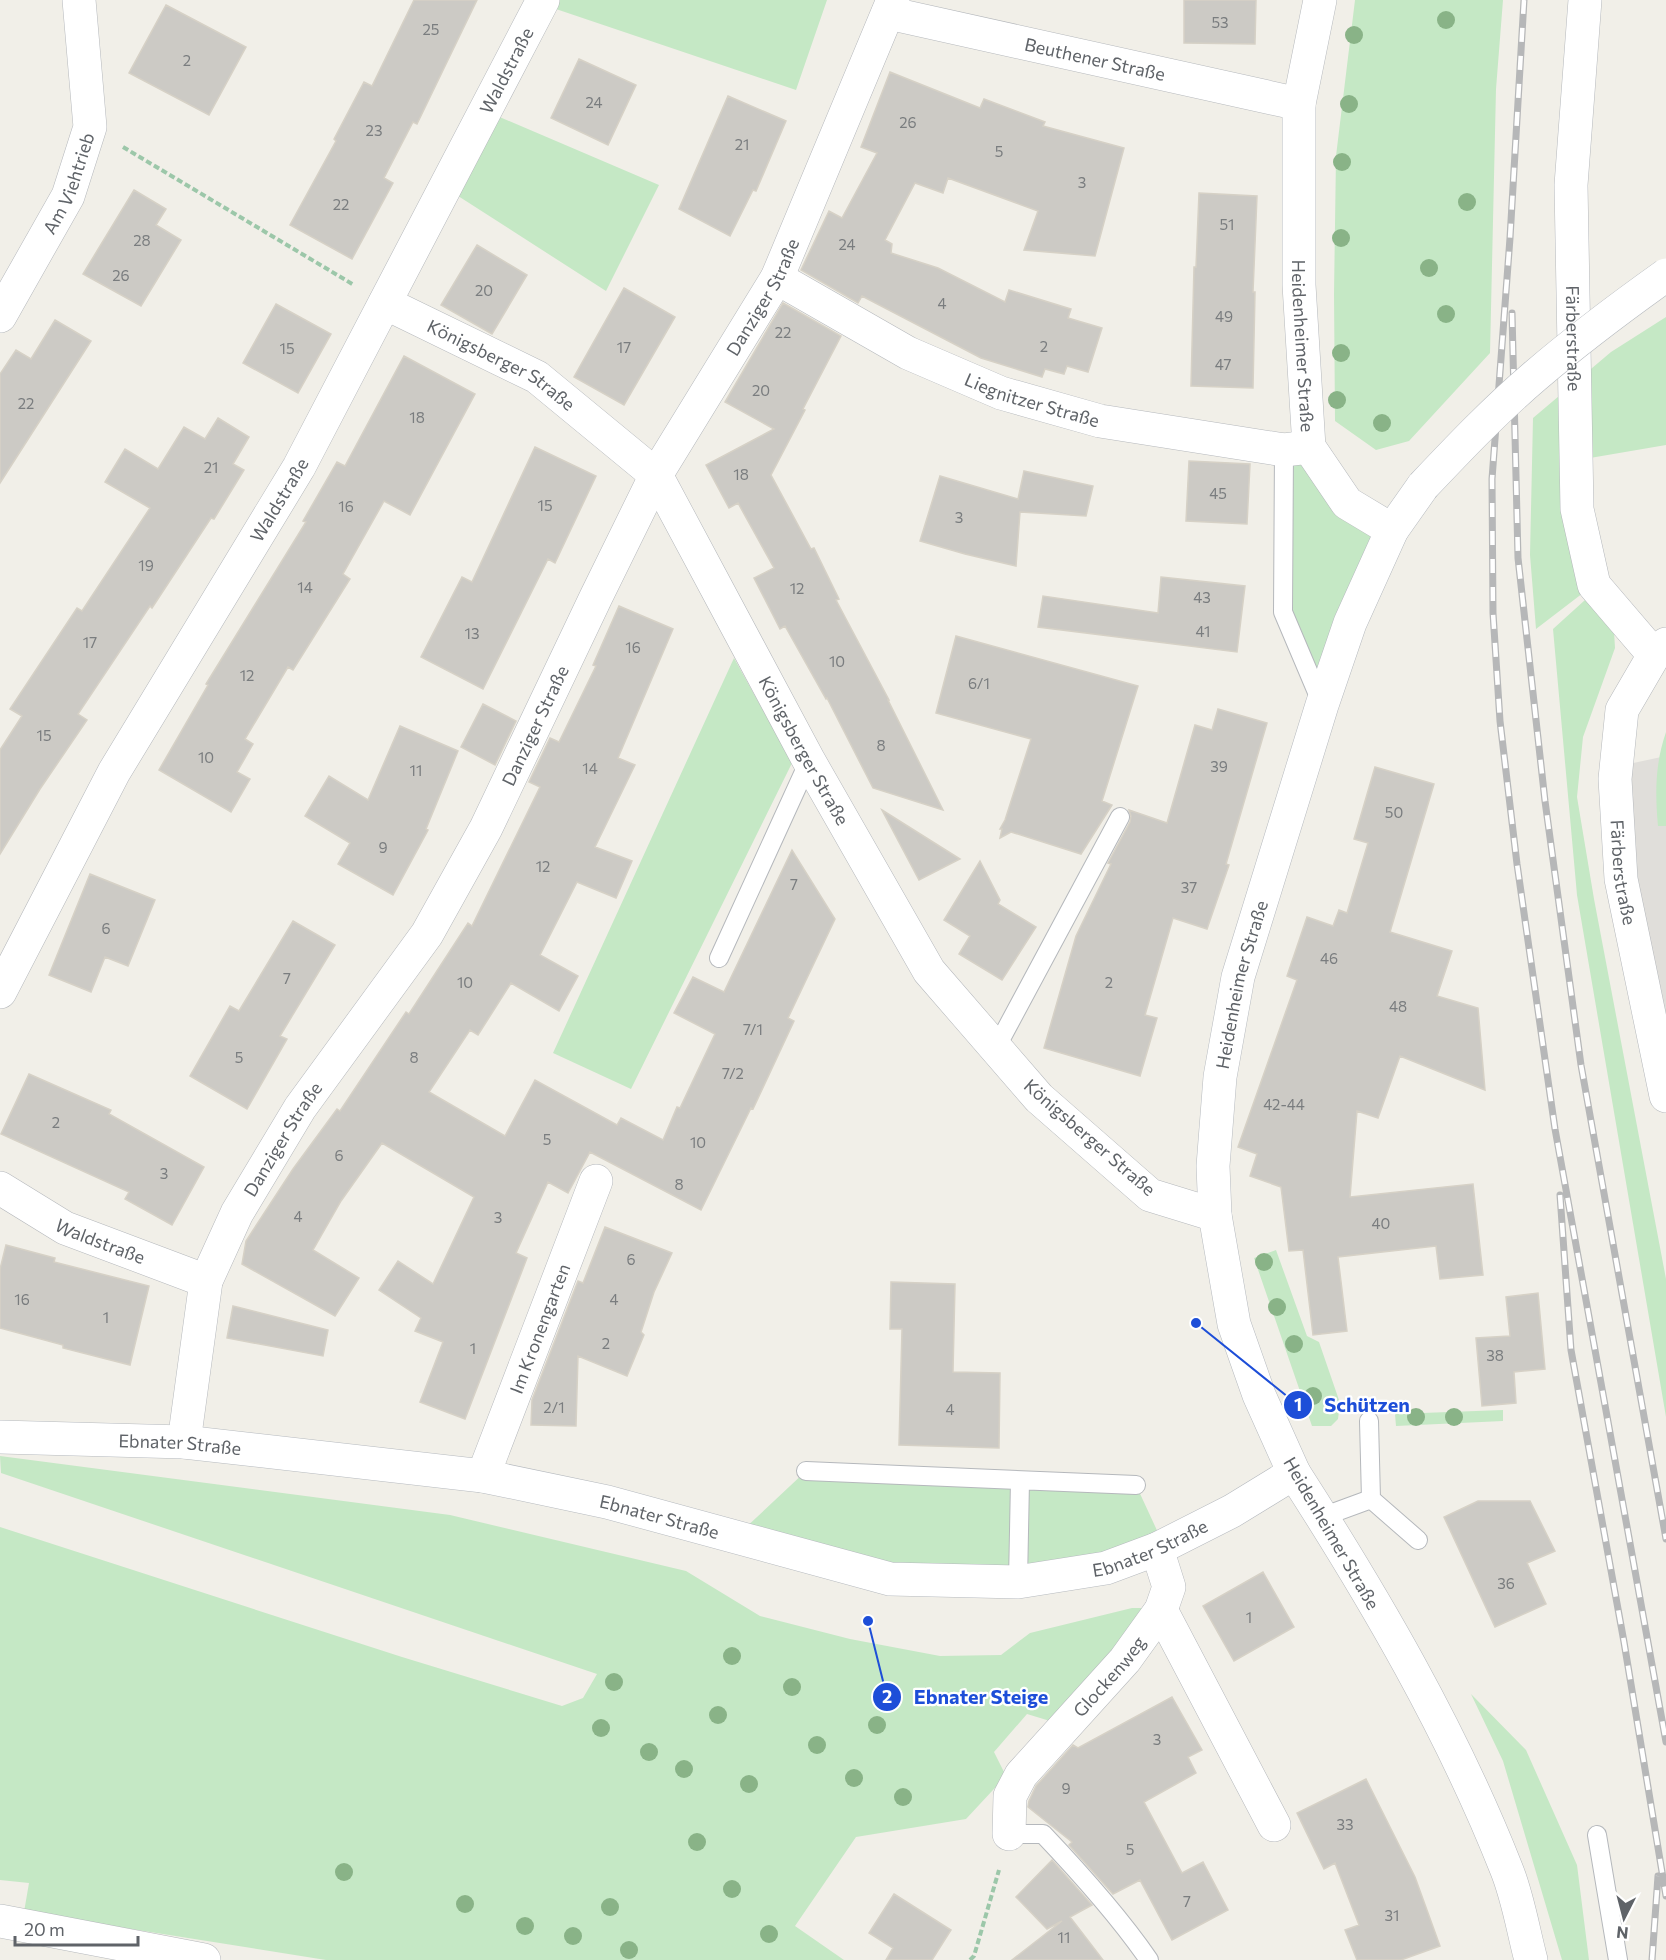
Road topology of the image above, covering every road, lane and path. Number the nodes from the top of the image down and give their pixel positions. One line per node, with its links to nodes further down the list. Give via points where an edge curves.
1 (79, 0): 7 (street, Am Viehtrieb)
2 (543, 0): 10 (street, Waldstraße)
3 (1320, 0): 6 (street, Heidenheimer Straße)
4 (1585, 0): 15 (street, Färberstraße, via 1571,185 1577,509 1594,585)
5 (890, 6): 6 (street, Beuthener Straße); 9 (street, Danziger Straße)
6 (1299, 104): 12 (street, Heidenheimer Straße)
7 (90, 127): 10 (path); 11 (street, Am Viehtrieb, via 68,196)
8 (1666, 275): 14 (street, bridge, via 1533,377 1424,486)
9 (777, 278): 12 (street, Liegnitzer Straße, via 908,353 1001,393 1100,420); 13 (street, Danziger Straße)
10 (385, 303): 13 (street, Königsberger Straße, via 537,377); 20 (street, Waldstraße, via 299,467 114,772)
11 (0, 316)
12 (1296, 449): 14 (street, Heidenheimer Straße, via 1347,503); 16 (lane, via 1283,612)
13 (656, 475): 17 (street, Königsberger Straße); 26 (street, Danziger Straße, via 486,828 427,934 300,1108 237,1213)
14 (1392, 530): 16 (street, Heidenheimer Straße, via 1350,623)
15 (1660, 650): 22 (street, Färberstraße, via 1623,710 1615,779 1622,879)
16 (1322, 705): 25 (street, Heidenheimer Straße, via 1238,977 1220,1077 1213,1166)
17 (809, 761): 19 (lane); 21 (street, Königsberger Straße, via 929,971)
18 (1120, 817): 21 (lane)
19 (719, 958)
20 (0, 992)
21 (996, 1048): 25 (street, Königsberger Straße, via 1039,1098 1150,1195)
22 (1666, 1096)
23 (596, 1181): 32 (street, Im Kronengarten)
24 (0, 1188): 26 (street, Waldstraße, via 65,1227)
25 (1215, 1215): 31 (street, Heidenheimer Straße, via 1234,1324 1259,1395)
26 (206, 1281): 29 (street, Danziger Straße)
27 (1370, 1421): 35 (lane)
28 (0, 1437): 29 (street, Ebnater Straße)
29 (183, 1442): 32 (street, Ebnater Straße)
30 (807, 1471): 33 (lane)
31 (1294, 1473): 36 (street, Heidenheimer Straße); 38 (street, Ebnater Straße, via 1233,1511)
32 (483, 1476): 39 (street, Ebnater Straße, via 607,1502 890,1578)
33 (1020, 1480): 34 (lane); 39 (lane)
34 (1136, 1485)
35 (1371, 1499): 36 (lane); 37 (lane)
36 (1322, 1517): 49 (street, Heidenheimer Straße, via 1443,1725 1507,1870)
37 (1418, 1540)
38 (1157, 1549): 39 (street, Ebnater Straße, via 1106,1568); 40 (street, Glockenweg, via 1169,1587)
39 (1018, 1582)
40 (1161, 1610): 41 (street); 42 (street, Glockenweg, via 1125,1660 1021,1775 1010,1796)
41 (1274, 1825)
42 (1009, 1834): 47 (path); 48 (lane, via 1043,1834 1128,1930)
43 (1597, 1835): 50 (lane)
44 (0, 1921): 45 (street)
45 (130, 1952): 46 (street)
46 (204, 1960)
47 (970, 1960)
48 (1149, 1960)
49 (1531, 1960)
50 (1618, 1960)

